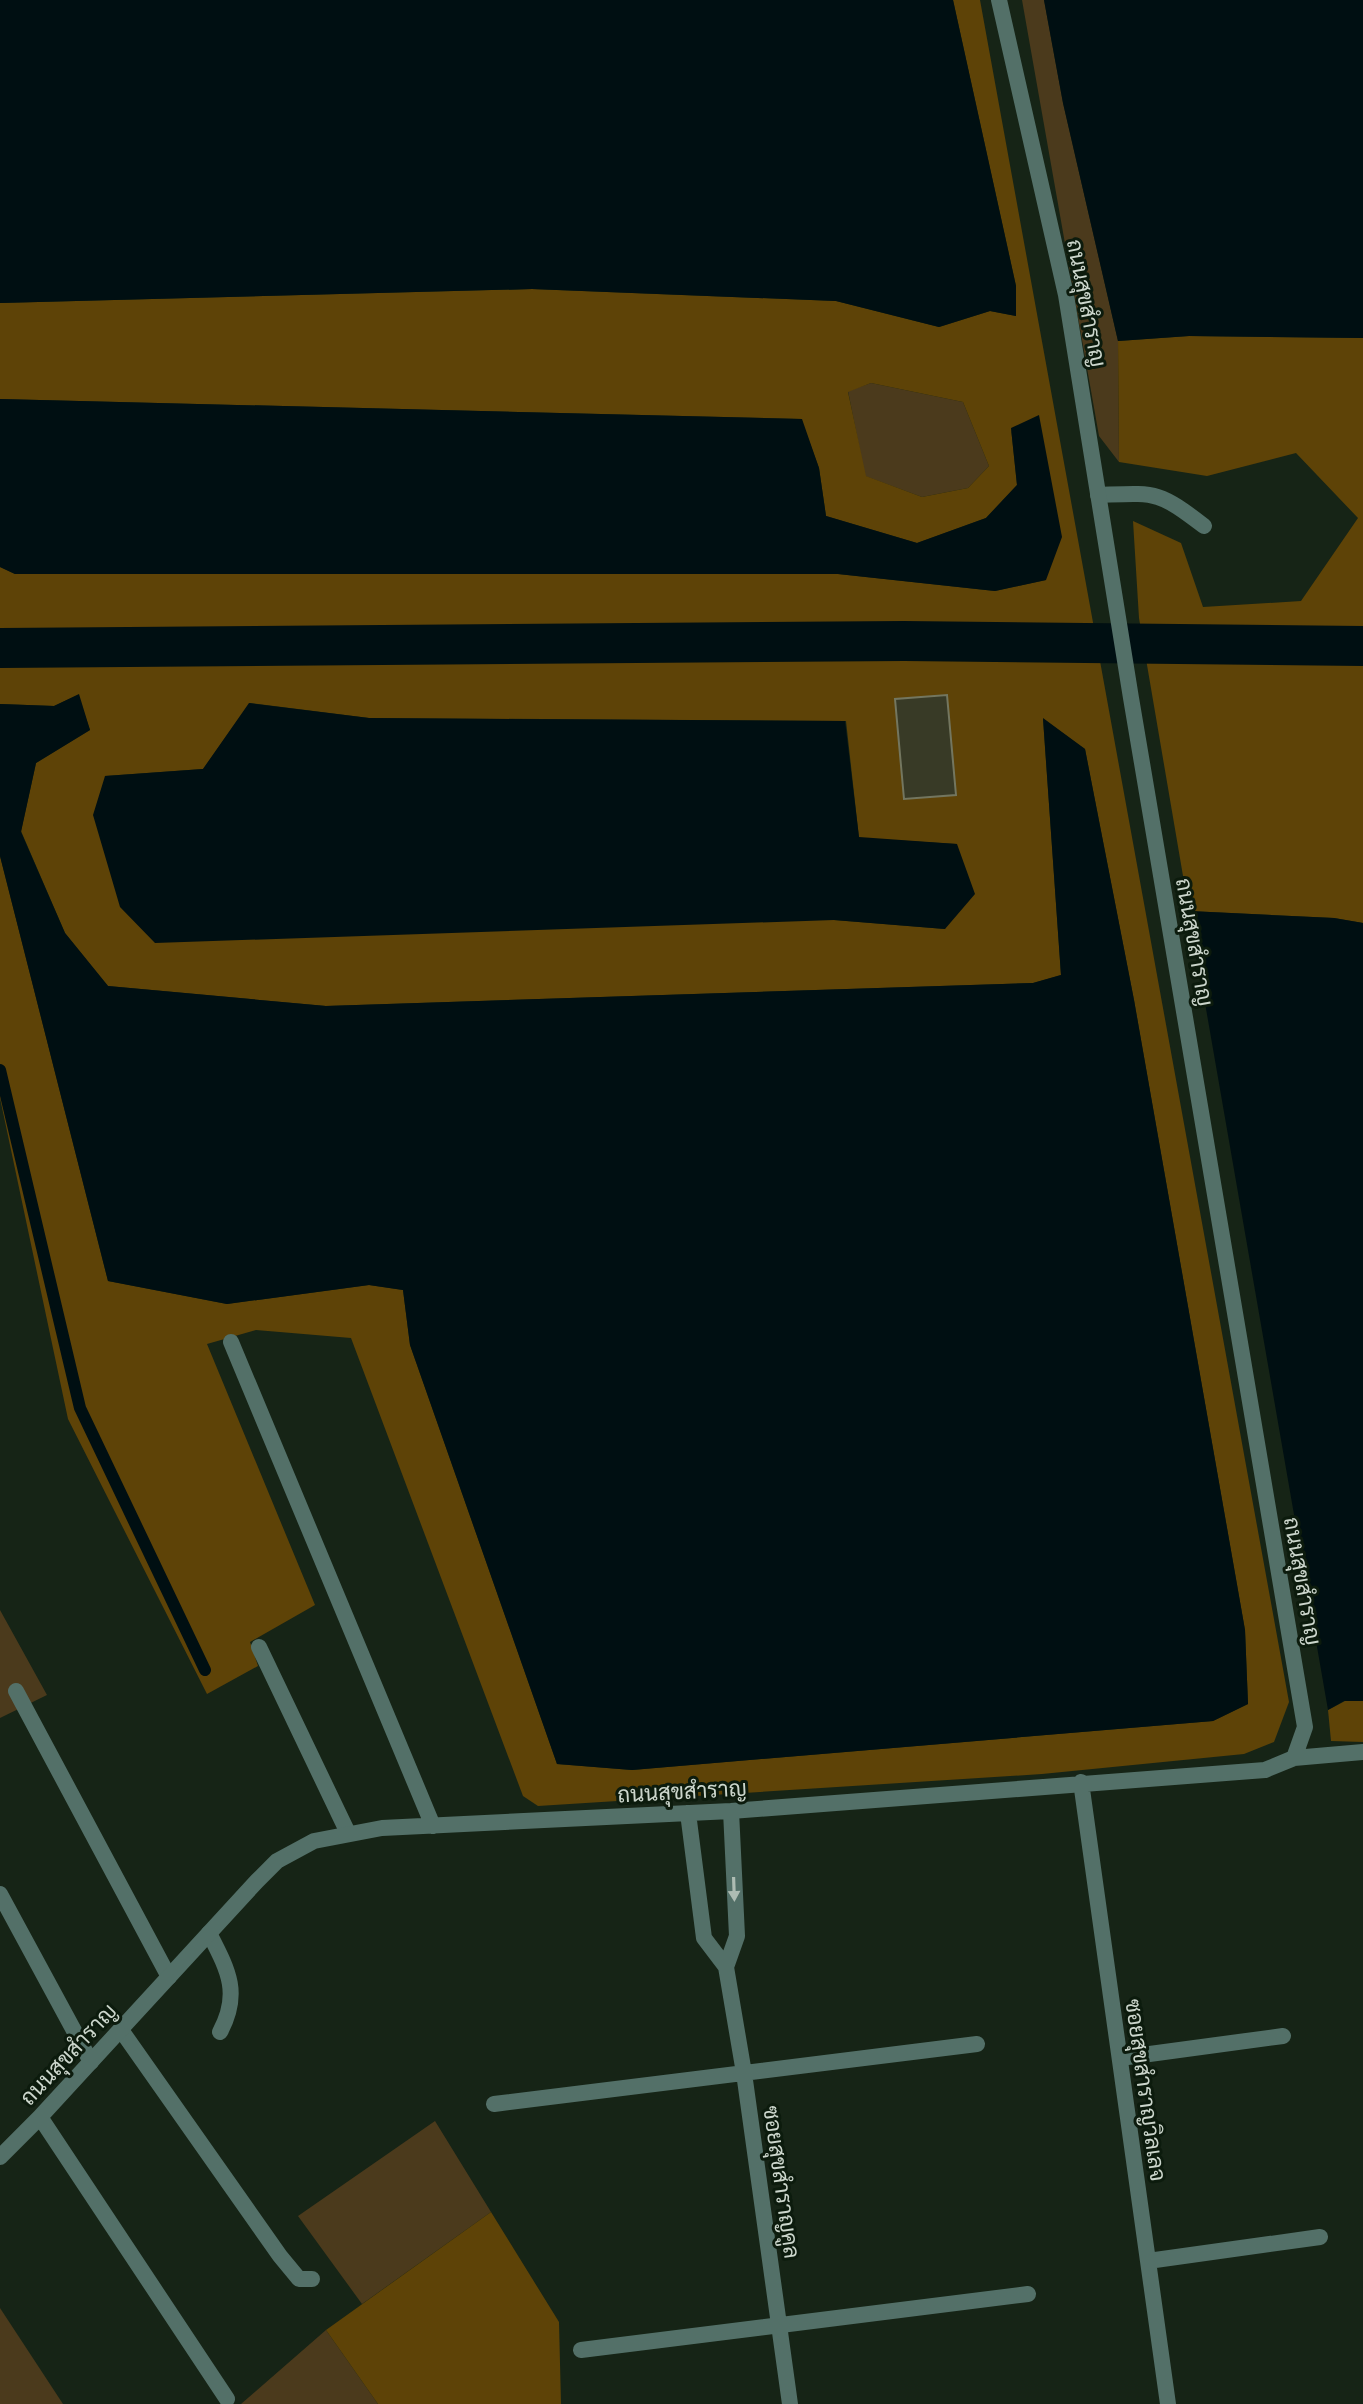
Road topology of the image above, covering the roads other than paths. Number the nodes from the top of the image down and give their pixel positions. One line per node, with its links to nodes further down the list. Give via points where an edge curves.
1 (999, 0): 2 (street, ถนนสุขสำราญ, via 1066,295)
2 (1098, 495): 3 (street, via 1151,493 1171,500); 8 (street, ถนนสุขสำราญ, via 1305,1727)
3 (1204, 526)
4 (231, 1342): 12 (street)
5 (259, 1647): 13 (street)
6 (16, 1691): 17 (street)
7 (1363, 1752): 8 (street)
8 (1294, 1758): 9 (street, ถนนสุขสำราญ, via 1265,1770)
9 (1081, 1782): 10 (street, ถนนสุขสำราญ); 22 (street, ซอยสุขสำราญวิลเลจ)
10 (731, 1811): 11 (street, ถนนสุขสำราญ); 16 (street, ซอยสุขสำราญคูล, one-way to 16, via 737,1936)
11 (688, 1813): 12 (street, ถนนสุขสำราญ); 16 (street, ซอยสุขสำราญคูล, via 704,1938)
12 (433, 1826): 13 (street, ถนนสุขสำราญ)
13 (348, 1833): 15 (street, ถนนสุขสำราญ, via 314,1841 277,1861)
14 (0, 1894): 23 (street)
15 (209, 1933): 17 (street, ถนนสุขสำราญ); 19 (street, via 228,1969 232,1993 229,2017)
16 (726, 1967): 24 (street, ซอยสุขสำราญคูล)
17 (169, 1977): 18 (street, ถนนสุขสำราญ)
18 (121, 2030): 23 (street, ถนนสุขสำราญ); 30 (street, via 280,2256 299,2279)
19 (220, 2032)
20 (1283, 2036): 22 (street)
21 (977, 2044): 24 (street)
22 (1120, 2058): 29 (street, ซอยสุขสำราญวิลเลจ)
23 (91, 2062): 26 (street, ถนนสุขสำราญ)
24 (744, 2073): 25 (street); 32 (street, ซอยสุขสำราญคูล)
25 (494, 2104)
26 (40, 2117): 27 (street, ถนนสุขสำราญ); 34 (street)
27 (0, 2157)
28 (1320, 2237): 29 (street)
29 (1148, 2261): 36 (street, ซอยสุขสำราญวิลเลจ)
30 (312, 2279)
31 (1028, 2294): 32 (street)
32 (781, 2326): 33 (street); 35 (street, ซอยสุขสำราญคูล)
33 (581, 2350)
34 (227, 2399)
35 (790, 2404)
36 (1168, 2404)

